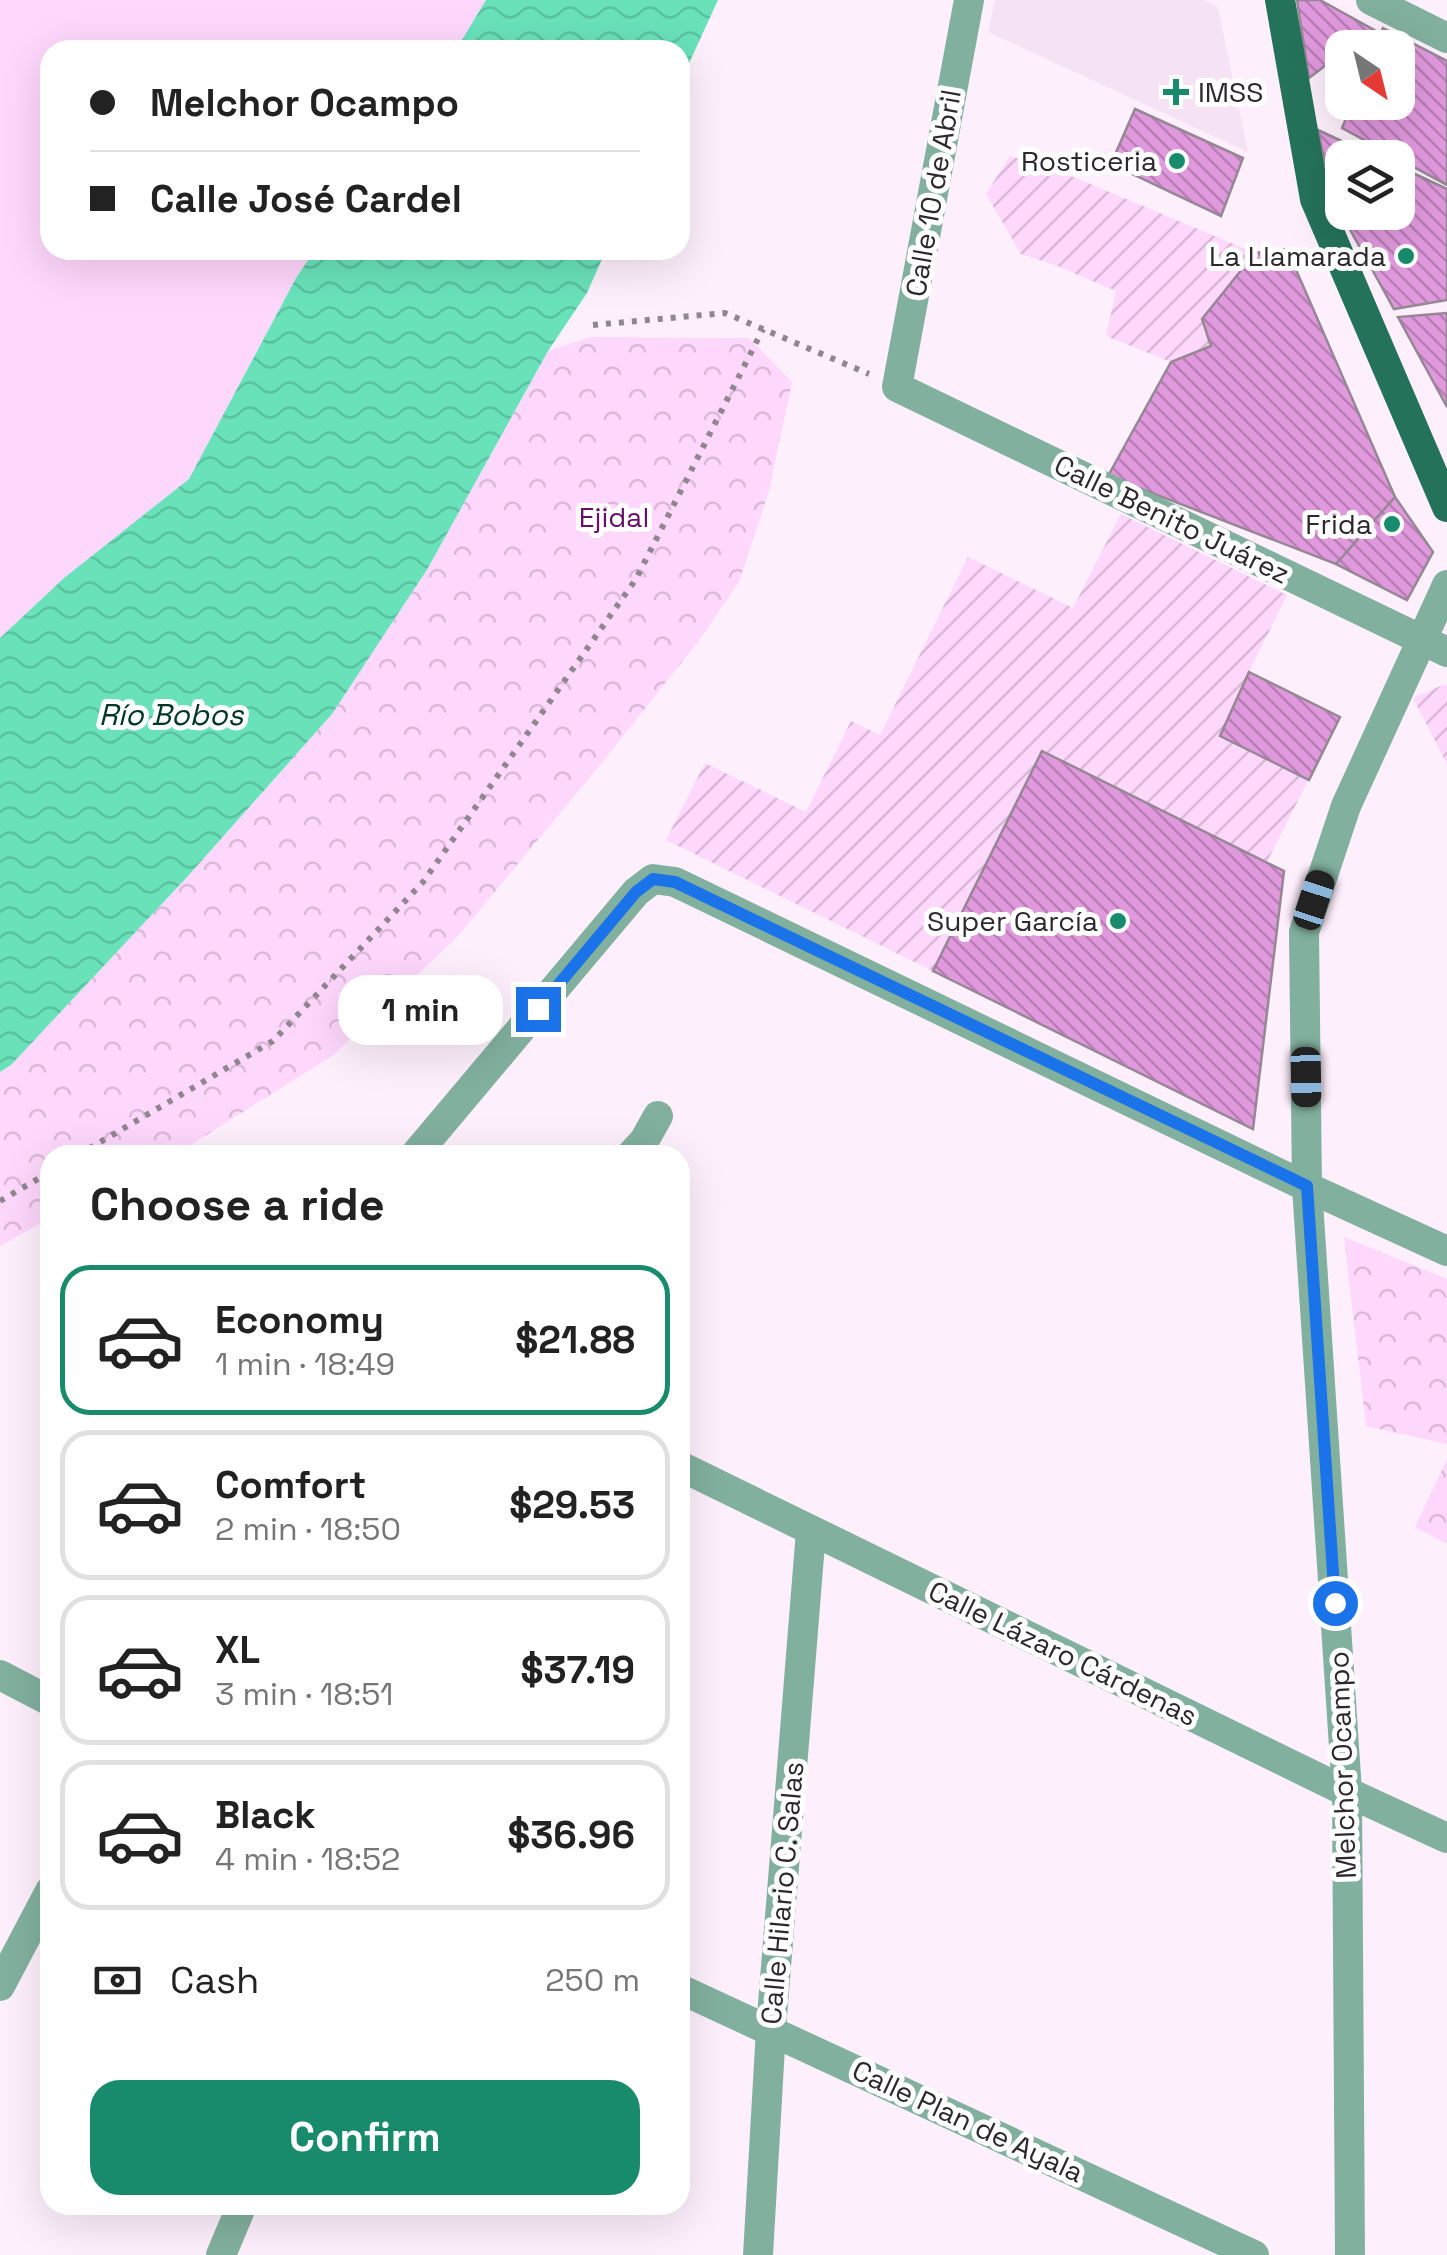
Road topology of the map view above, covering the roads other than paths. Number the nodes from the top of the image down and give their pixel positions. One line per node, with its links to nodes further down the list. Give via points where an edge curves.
1 (969, 0): 5 (street, Calle 10 de Abril)
2 (1280, 0): 6 (main road, via 1314,199)
3 (1371, 0): 4 (street)
4 (1447, 38)
5 (897, 386): 8 (street, Calle Benito Juárez)
6 (1447, 507)
7 (1447, 585): 8 (street, Melchor Ocampo)
8 (1434, 646): 12 (street, Melchor Ocampo, via 1346,806 1304,932)
9 (658, 1116): 11 (street)
10 (423, 1145): 12 (street, via 653,879 675,882)
11 (640, 1145)
12 (1307, 1186): 13 (street); 18 (street, Melchor Ocampo)
13 (1447, 1251)
14 (690, 1471): 15 (street, Calle Lázaro Cárdenas)
15 (811, 1530): 18 (street, Calle Lázaro Cárdenas); 23 (street, Calle Hilario C. Salas)
16 (0, 1674): 17 (street)
17 (40, 1696)
18 (1347, 1792): 19 (street, Calle Lázaro Cárdenas); 28 (street, Melchor Ocampo)
19 (1447, 1838)
20 (40, 1910): 21 (street)
21 (0, 1986)
22 (690, 1993): 23 (street, Calle Plan de Ayala)
23 (771, 2029): 26 (street, Calle Hilario C. Salas); 27 (street, Calle Plan de Ayala)
24 (238, 2215): 25 (street)
25 (221, 2255)
26 (758, 2255)
27 (1254, 2255)
28 (1350, 2255)

